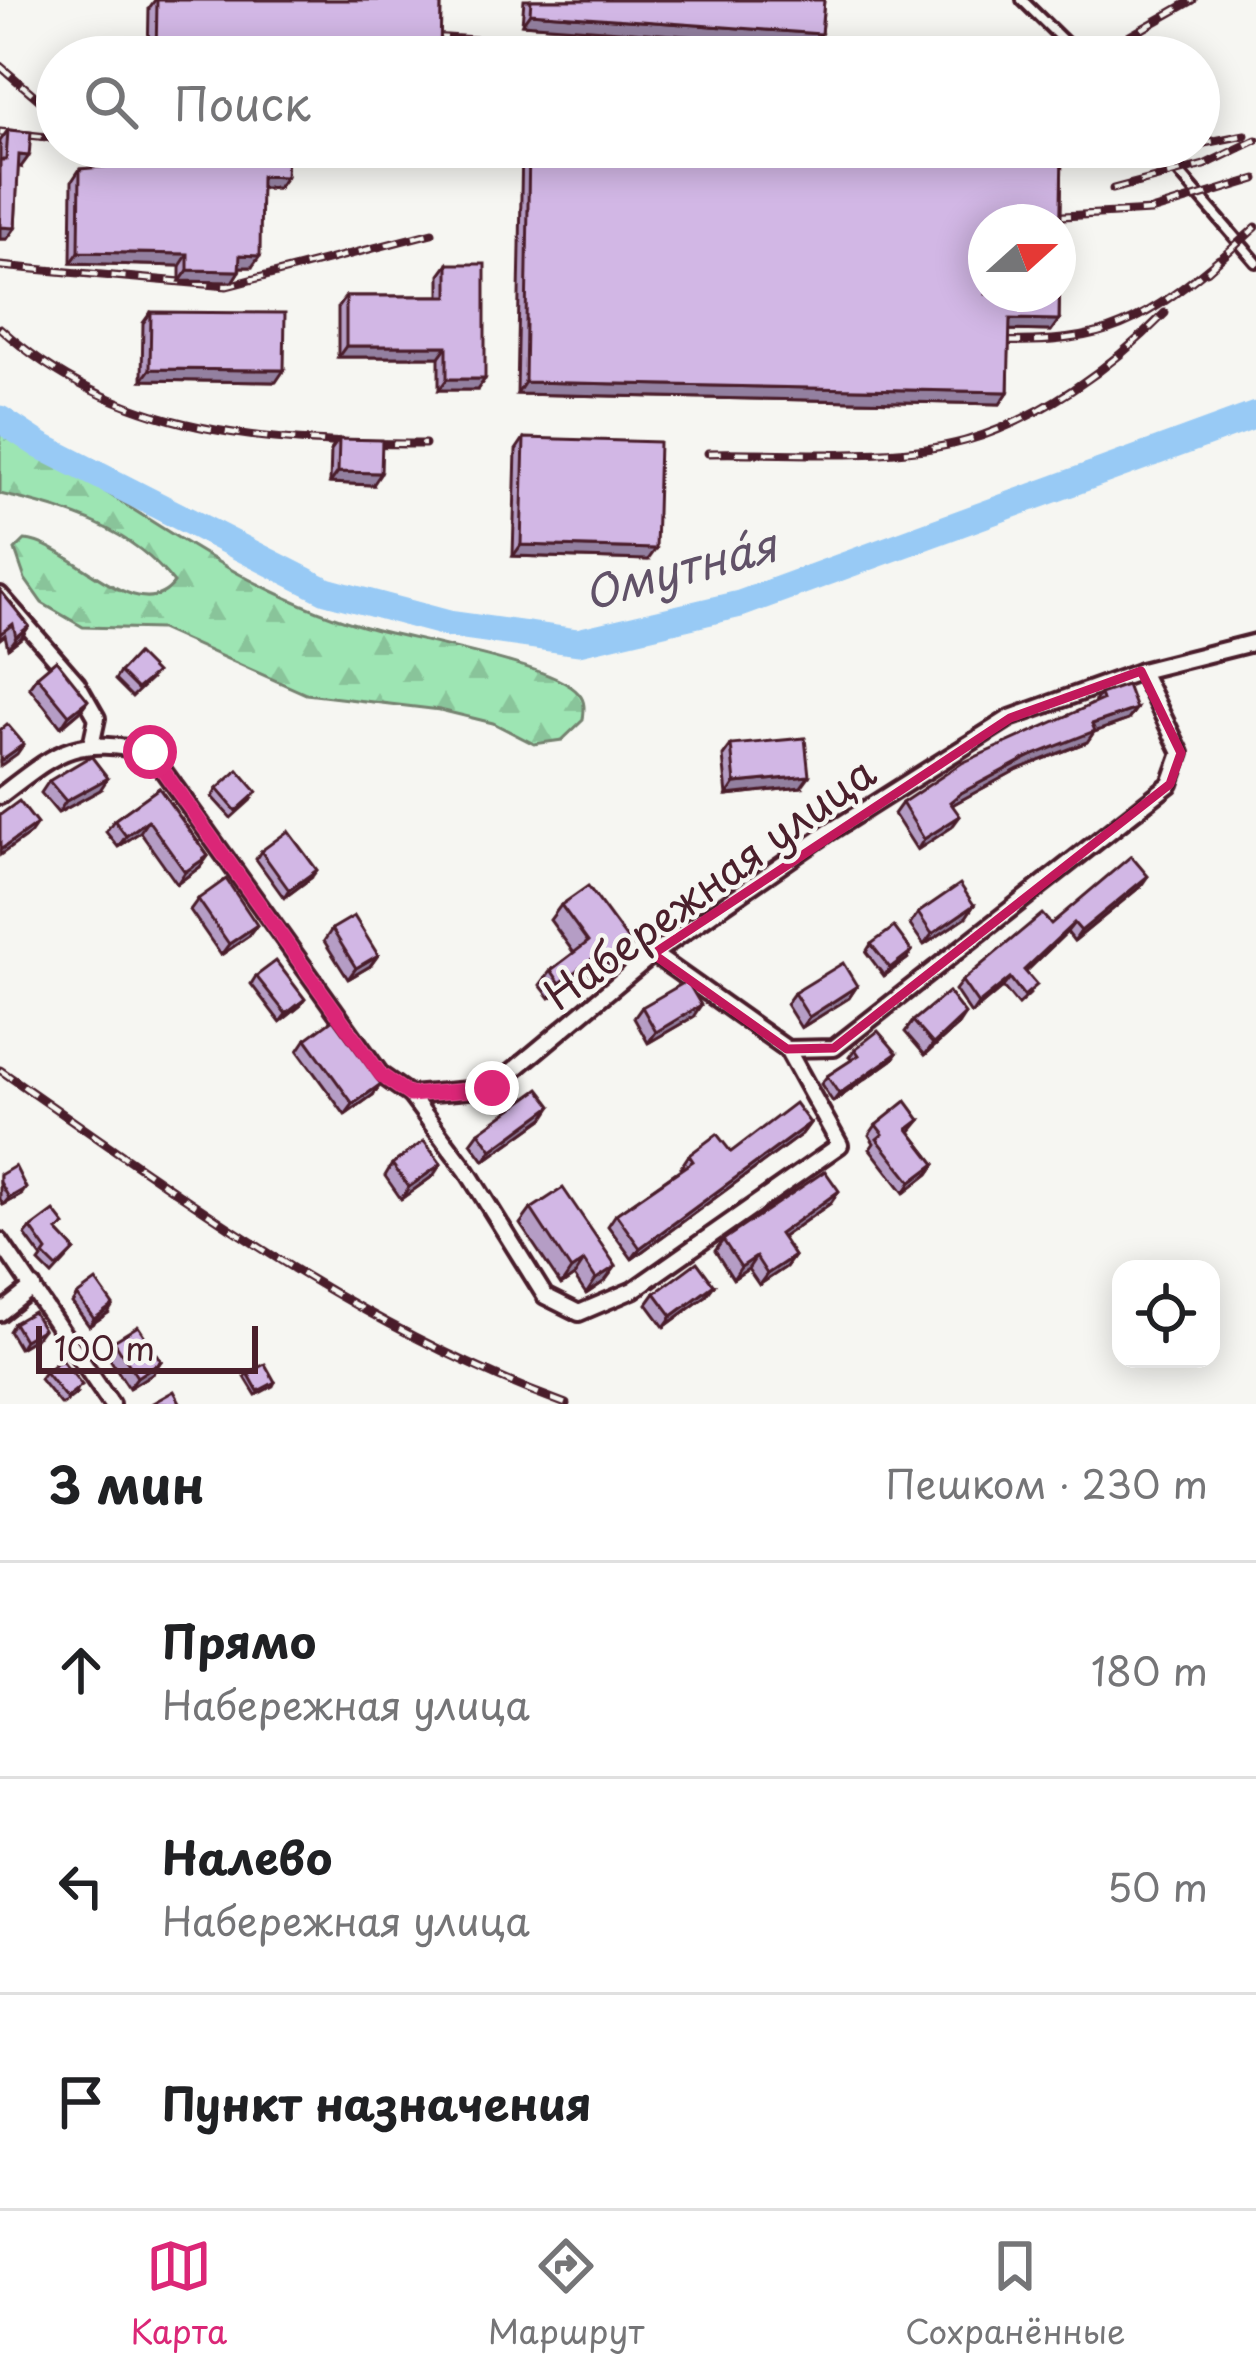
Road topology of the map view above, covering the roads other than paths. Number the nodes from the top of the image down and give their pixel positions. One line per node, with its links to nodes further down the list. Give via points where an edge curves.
1 (1022, 0): 2 (lane)
2 (1059, 36)
3 (1175, 168): 4 (lane)
4 (1256, 262)
5 (0, 595): 8 (street, via 77,683 98,718)
6 (1256, 642): 7 (street, Набережная улица)
7 (1141, 671): 10 (street, Набережная улица, via 1010,718); 11 (street, via 1181,753 1170,784 834,1048)
8 (91, 746): 9 (street, via 60,749); 12 (street, via 150,752 381,1075)
9 (0, 796)
10 (653, 954): 11 (street); 12 (street, Набережная улица, via 492,1088)
11 (787, 1048): 12 (street, via 840,1145 633,1290 579,1313 545,1296)
12 (410, 1095)
13 (0, 1241): 14 (street)
14 (33, 1287): 15 (street); 16 (street)
15 (0, 1313)
16 (111, 1404)

